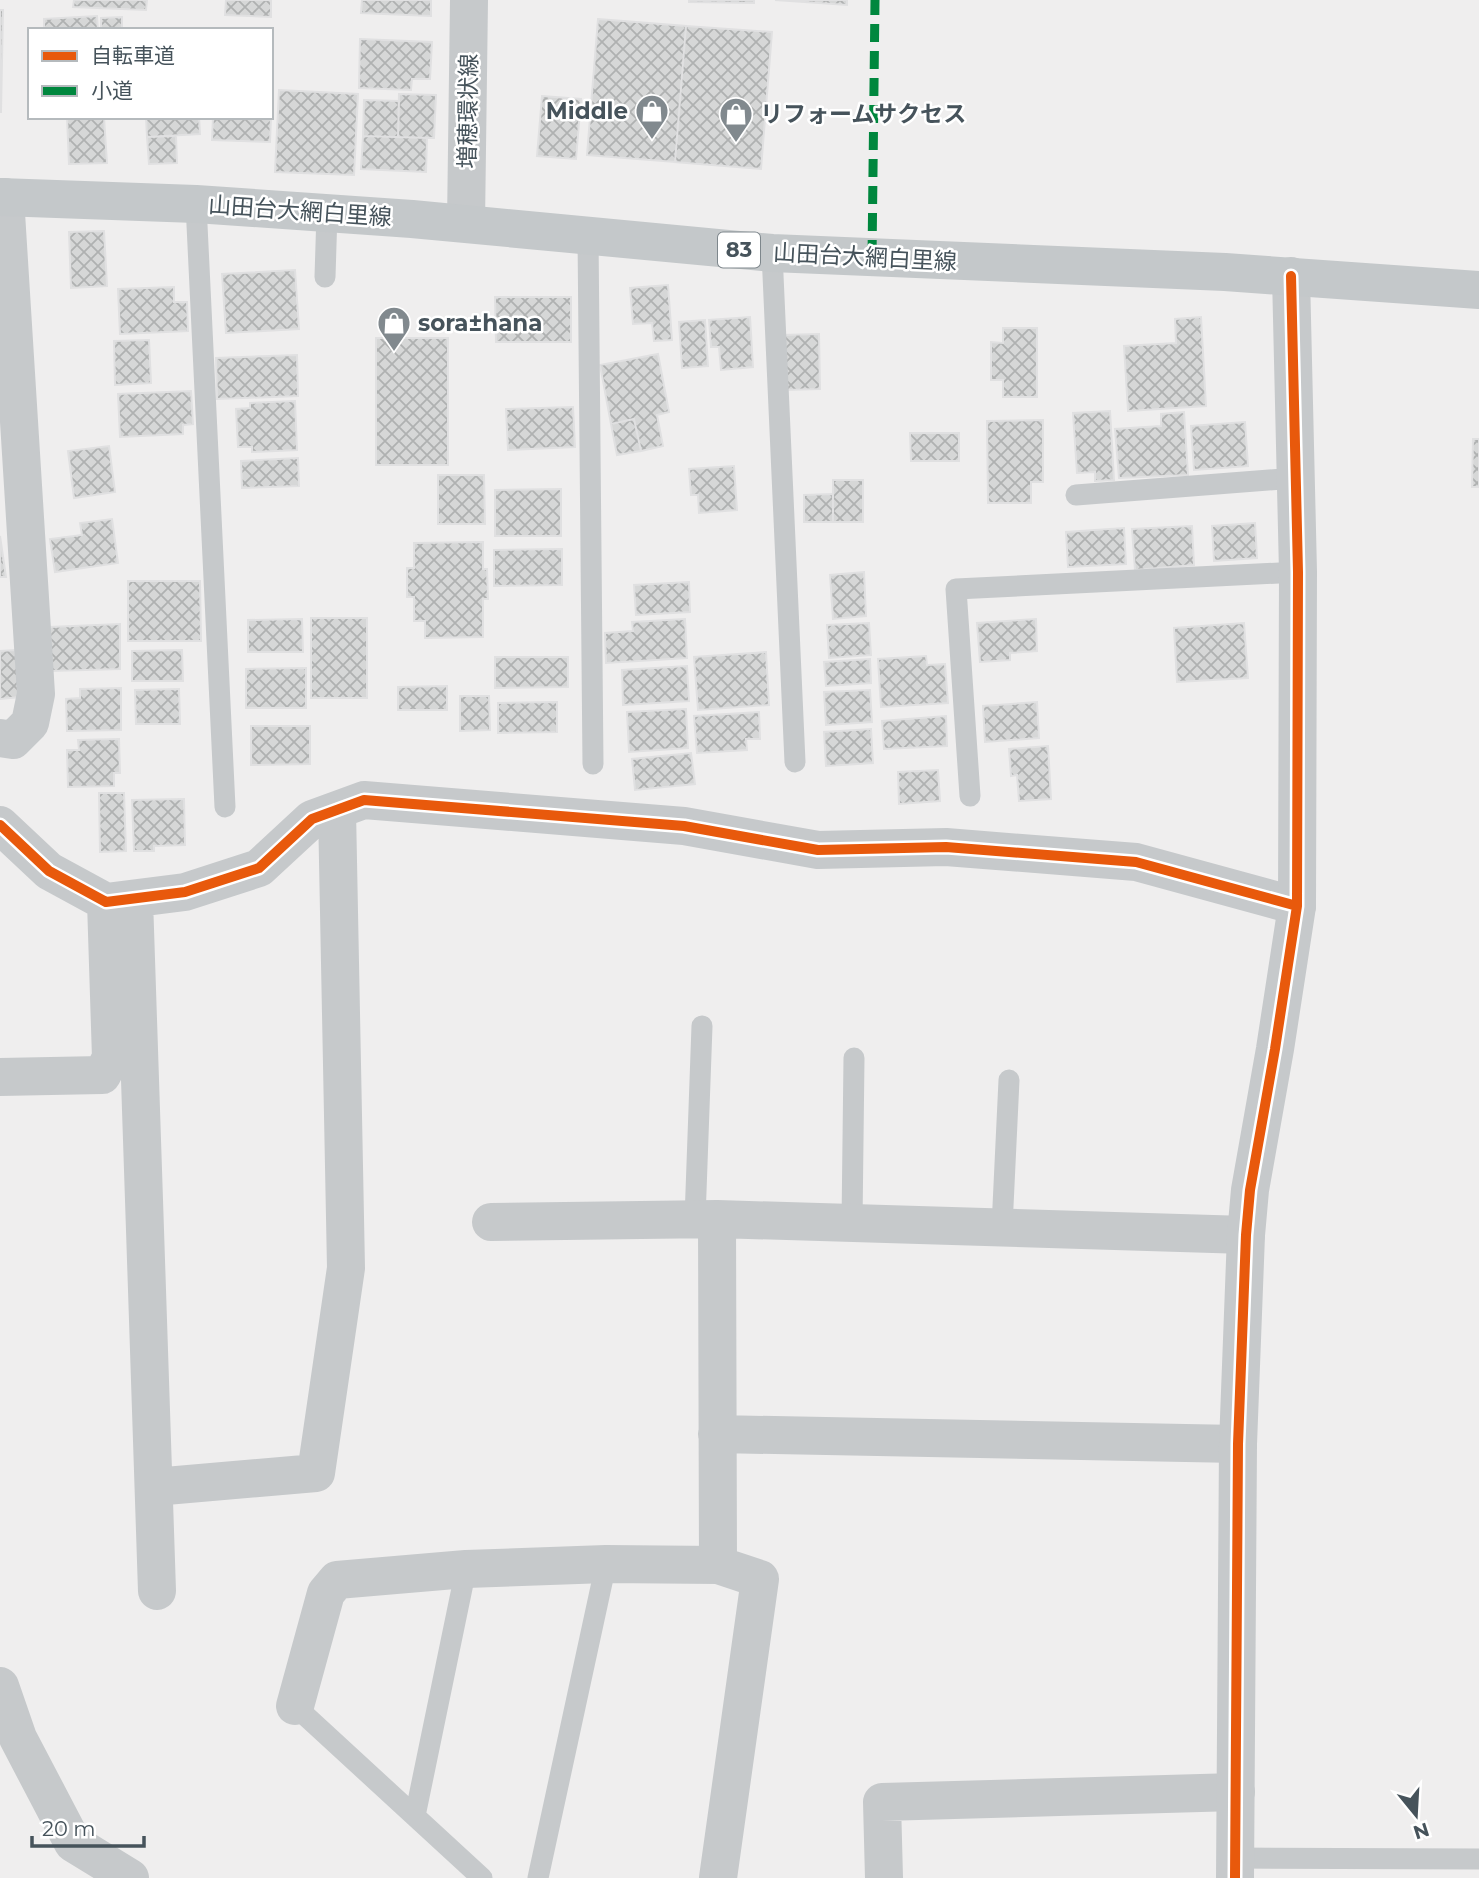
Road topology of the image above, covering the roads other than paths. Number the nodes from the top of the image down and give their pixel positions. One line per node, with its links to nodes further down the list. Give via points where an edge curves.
1 (469, 0): 5 (street, 増穂環状線)
2 (2, 197): 3 (main road, 山田台大網白里線 / 83); 11 (street)
3 (196, 204): 4 (main road, 山田台大網白里線 / 83); 19 (lane)
4 (327, 213): 5 (main road, 山田台大網白里線 / 83); 9 (lane)
5 (466, 223): 6 (main road, 山田台大網白里線 / 83)
6 (588, 235): 7 (main road, 山田台大網白里線 / 83); 17 (lane)
7 (772, 253): 8 (main road, 山田台大網白里線 / 83); 16 (lane)
8 (1291, 276): 10 (main road, 山田台大網白里線 / 83); 12 (street)
9 (326, 277)
10 (1479, 290)
11 (6, 315): 15 (street, via 36,694 30,723 13,740)
12 (1295, 478): 13 (lane); 14 (street)
13 (1076, 495)
14 (1298, 572): 18 (lane, via 956,589); 23 (street)
15 (0, 738)
16 (795, 762)
17 (593, 764)
18 (970, 796)
19 (225, 807)
20 (337, 810): 22 (street, via 312,819 259,868 185,892); 23 (street, via 364,800 684,826 818,850 946,847 1136,862); 35 (street, via 346,1268 316,1473)
21 (0, 825): 22 (street, via 49,871)
22 (120, 901): 26 (street, via 111,1058 102,1075); 35 (street)
23 (1297, 906): 32 (street)
24 (702, 1026): 28 (lane)
25 (854, 1058): 30 (lane)
26 (0, 1077)
27 (1009, 1080): 31 (lane)
28 (706, 1219): 29 (street); 30 (street); 33 (street)
29 (491, 1222)
30 (852, 1223): 31 (street)
31 (1002, 1227): 32 (street)
32 (1245, 1235): 34 (street)
33 (717, 1434): 34 (street); 37 (street)
34 (1238, 1444): 42 (street)
35 (154, 1487): 39 (street)
36 (606, 1564): 37 (street); 38 (street); 49 (lane)
37 (718, 1565): 50 (street, via 760,1579)
38 (466, 1569): 41 (street, via 337,1580 326,1593); 43 (lane)
39 (157, 1591)
40 (0, 1686): 45 (street, via 18,1738)
41 (295, 1706): 43 (lane)
42 (1236, 1792): 46 (street); 51 (street, via 882,1802)
43 (415, 1816): 48 (lane)
44 (1479, 1859): 46 (lane)
45 (82, 1864): 47 (street)
46 (1235, 1868)
47 (130, 1878)
48 (482, 1878)
49 (538, 1878)
50 (718, 1878)
51 (884, 1878)

